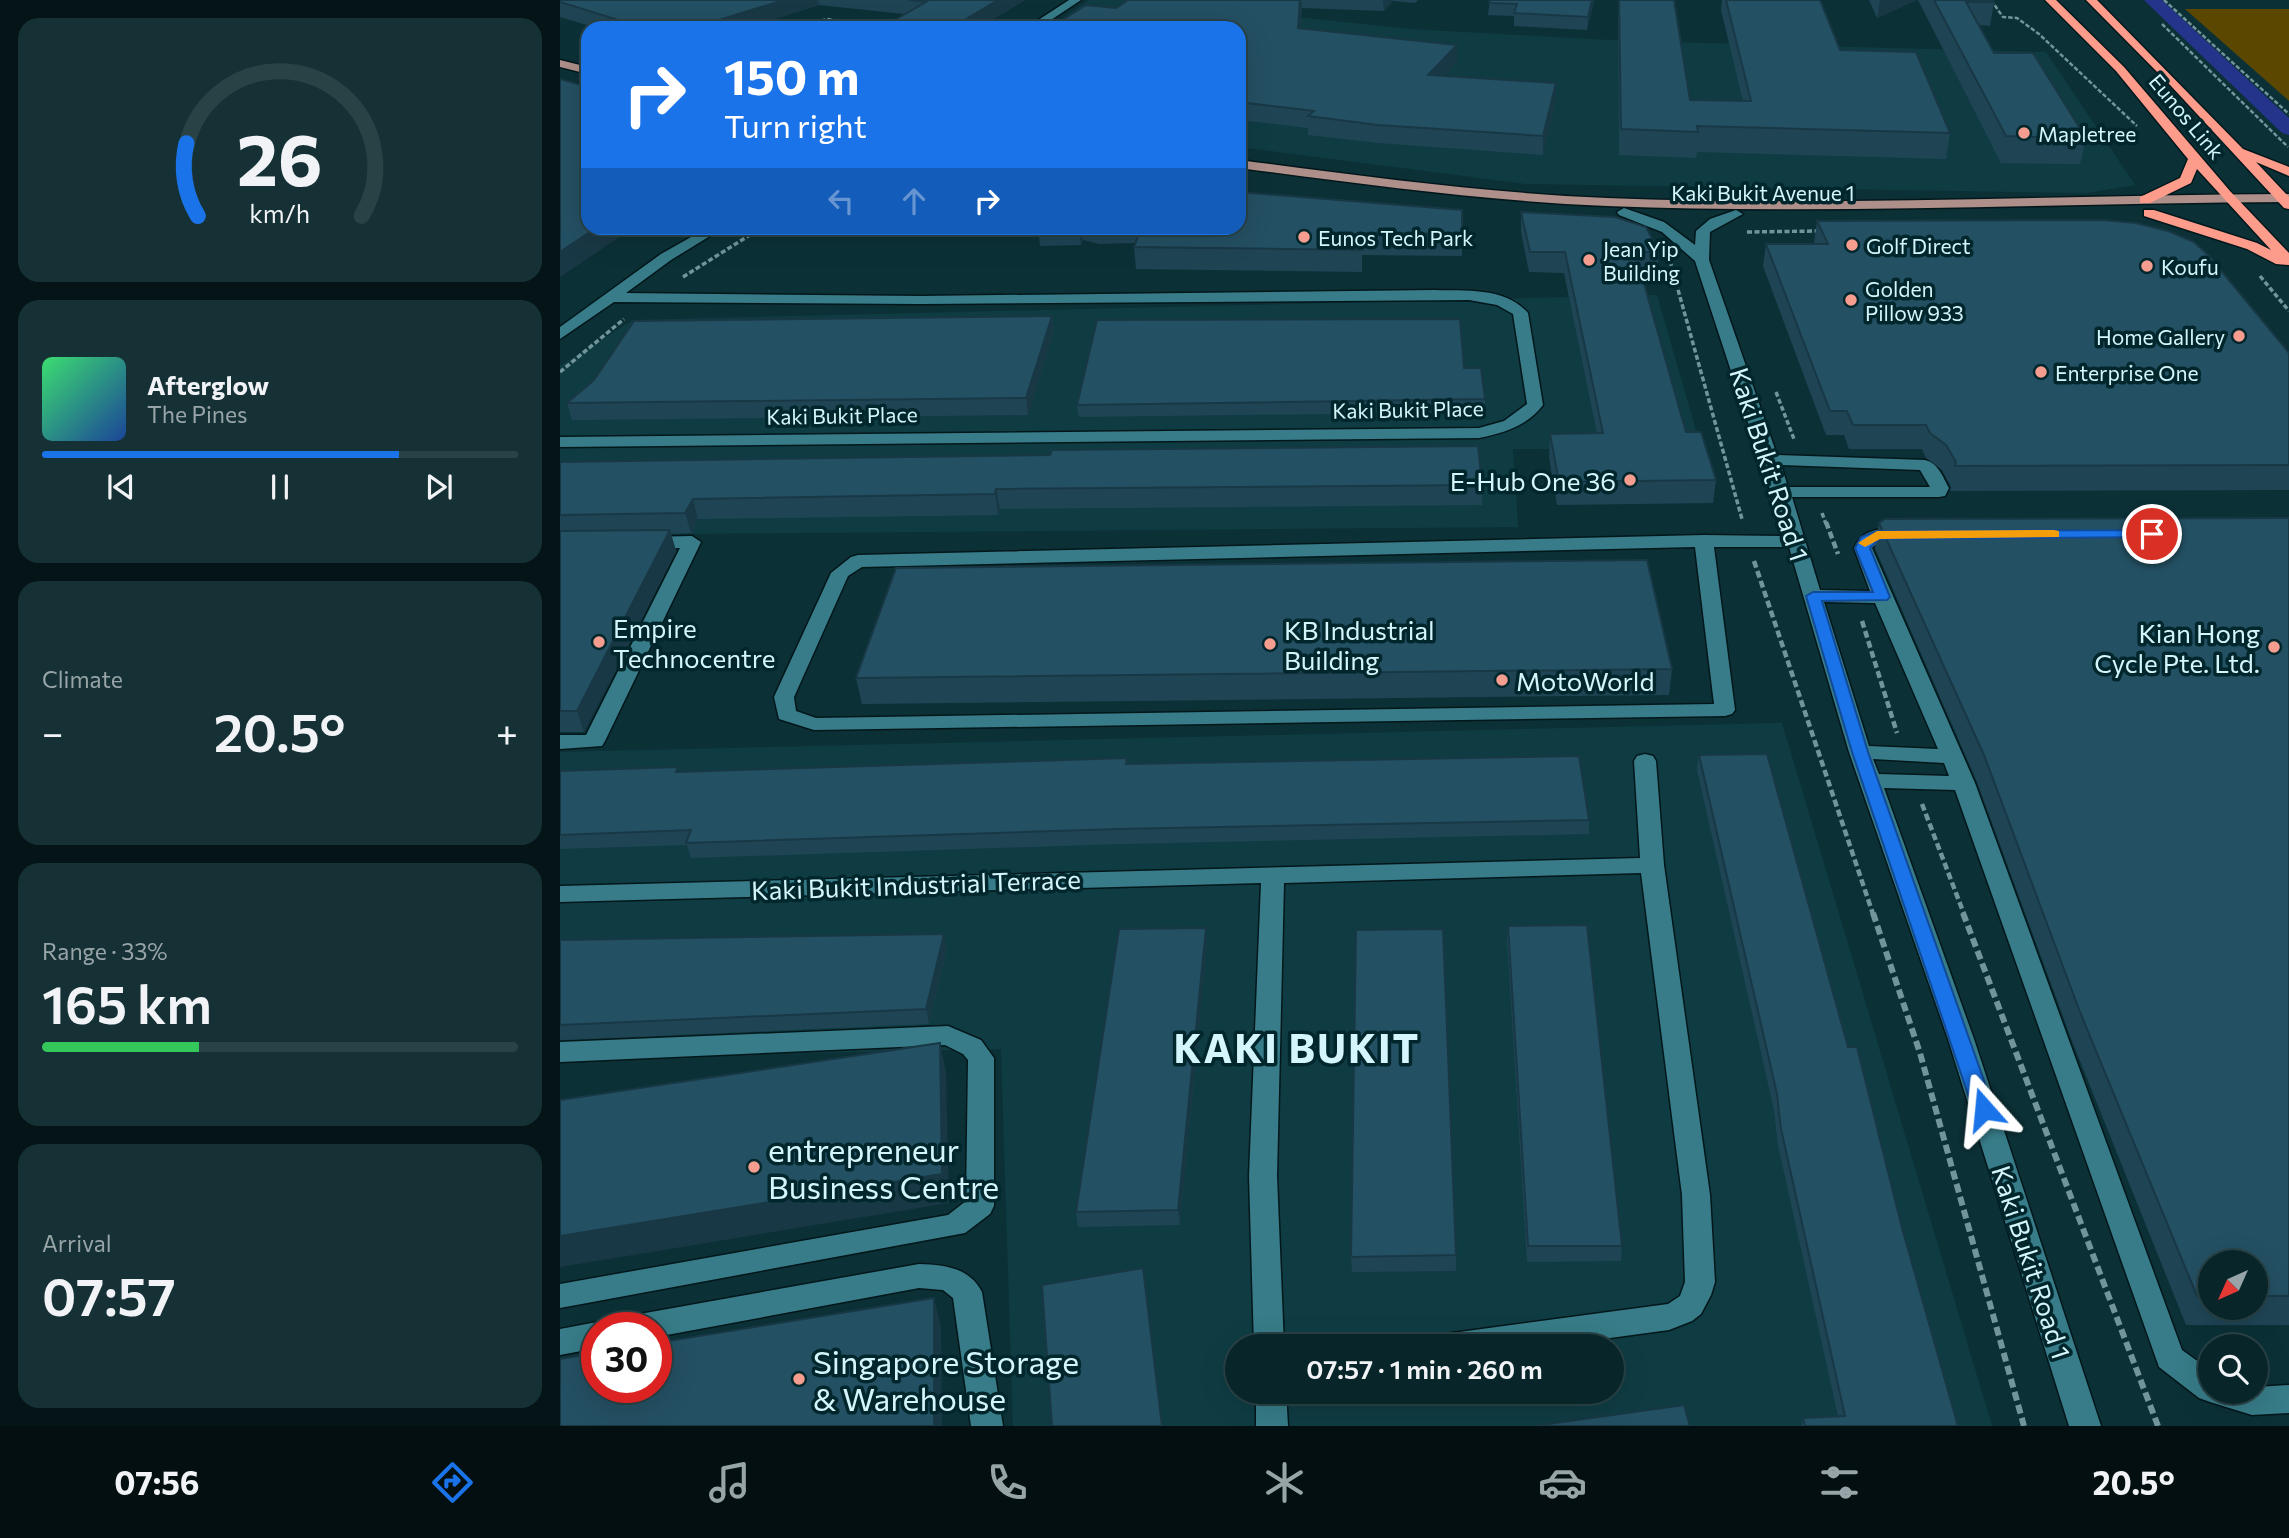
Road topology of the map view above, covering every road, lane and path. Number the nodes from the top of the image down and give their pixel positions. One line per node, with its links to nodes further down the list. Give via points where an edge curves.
1 (1076, 0): 8 (street)
2 (1991, 0): 13 (path, via 2003,17 2017,18 2039,34)
3 (2050, 0): 16 (highway, Eunos Link, via 2120,69)
4 (2091, 0): 15 (highway, Eunos Link)
5 (2164, 0): 12 (path)
6 (820, 21): 7 (path)
7 (842, 21)
8 (1042, 21)
9 (2162, 24): 14 (path)
10 (560, 62): 11 (main road)
11 (581, 69)
12 (2289, 111)
13 (2143, 132)
14 (2289, 148)
15 (2237, 149): 18 (highway); 21 (highway, Eunos Link)
16 (2195, 158): 20 (highway, Eunos Link); 22 (highway, via 2186,180)
17 (1246, 165): 22 (main road, Kaki Bukit Avenue 1, via 1604,202)
18 (2289, 172)
19 (1246, 177): 23 (main road, Kaki Bukit Avenue 1, via 1493,205)
20 (2230, 199): 21 (main road, Kaki Bukit Avenue 1); 22 (main road, Kaki Bukit Avenue 1); 27 (highway, Eunos Link)
21 (2287, 200)
22 (2147, 207): 25 (main road, Kaki Bukit Avenue 1); 28 (main road, Kaki Bukit Avenue 1); 32 (highway)
23 (1624, 212): 28 (main road, Kaki Bukit Avenue 1); 31 (street, Kaki Bukit Road 1, via 1662,224)
24 (2289, 212): 27 (main road)
25 (2201, 213)
26 (2224, 213): 27 (main road)
27 (2244, 213): 32 (highway, Eunos Link)
28 (1736, 214): 31 (street, Kaki Bukit Road 1, via 1703,231)
29 (704, 235): 33 (street)
30 (1667, 251): 43 (path)
31 (1702, 260): 37 (street, Kaki Bukit Road 1)
32 (2289, 263)
33 (609, 298): 34 (street); 36 (street, Kaki Bukit Place, via 921,300 1435,294 1484,298 1505,302 1520,313 1535,405 1513,424 1479,433)
34 (560, 334)
35 (1772, 382): 38 (path)
36 (560, 442)
37 (1770, 460): 38 (street); 39 (street, Kaki Bukit Road 1)
38 (1802, 460): 40 (street, via 1924,465 1940,488 1939,492)
39 (1781, 492): 40 (street); 44 (street, Kaki Bukit Road 1)
40 (1813, 492): 47 (path)
41 (1918, 535): 48 (street, via 1877,535 1866,540 1863,548)
42 (1704, 541): 42 (street, via 1726,709 814,724 786,715 784,697 840,573 858,561); 43 (street)
43 (1748, 542): 44 (street); 73 (path, via 1920,1053)
44 (1795, 542): 46 (street, Kaki Bukit Road 1)
45 (626, 543): 49 (street, via 692,542 594,741)
46 (1813, 596): 47 (street); 50 (street, Kaki Bukit Road 1)
47 (1855, 596): 48 (street); 51 (path)
48 (1882, 597): 52 (street)
49 (560, 742)
50 (1860, 752): 51 (street); 54 (street, Kaki Bukit Road 1)
51 (1903, 753): 52 (street)
52 (1953, 757): 56 (street)
53 (1645, 761): 57 (street)
54 (1871, 780): 55 (street); 74 (street, Kaki Bukit Road 1, via 1961,1039)
55 (1914, 783): 56 (street); 75 (path)
56 (1964, 783): 67 (street, via 2170,1358)
57 (1652, 865): 58 (street, Kaki Bukit Industrial Terrace); 64 (street, via 1696,1195 1698,1294 1682,1313 1669,1317)
58 (1273, 874): 59 (street, Kaki Bukit Industrial Terrace); 63 (street, via 1263,1176)
59 (560, 894)
60 (560, 1052): 61 (street, via 948,1035 972,1047 981,1058 981,1085 980,1206 955,1225)
61 (560, 1296)
62 (672, 1321): 71 (street, via 919,1276 949,1278 967,1292)
63 (1269, 1334)
64 (1542, 1334)
65 (581, 1338): 66 (street)
66 (560, 1342)
67 (2198, 1379)
68 (2289, 1399): 69 (street)
69 (2268, 1400)
70 (1271, 1404): 72 (street)
71 (987, 1426)
72 (1272, 1426)
73 (2024, 1426)
74 (2085, 1426)
75 (2158, 1426)

